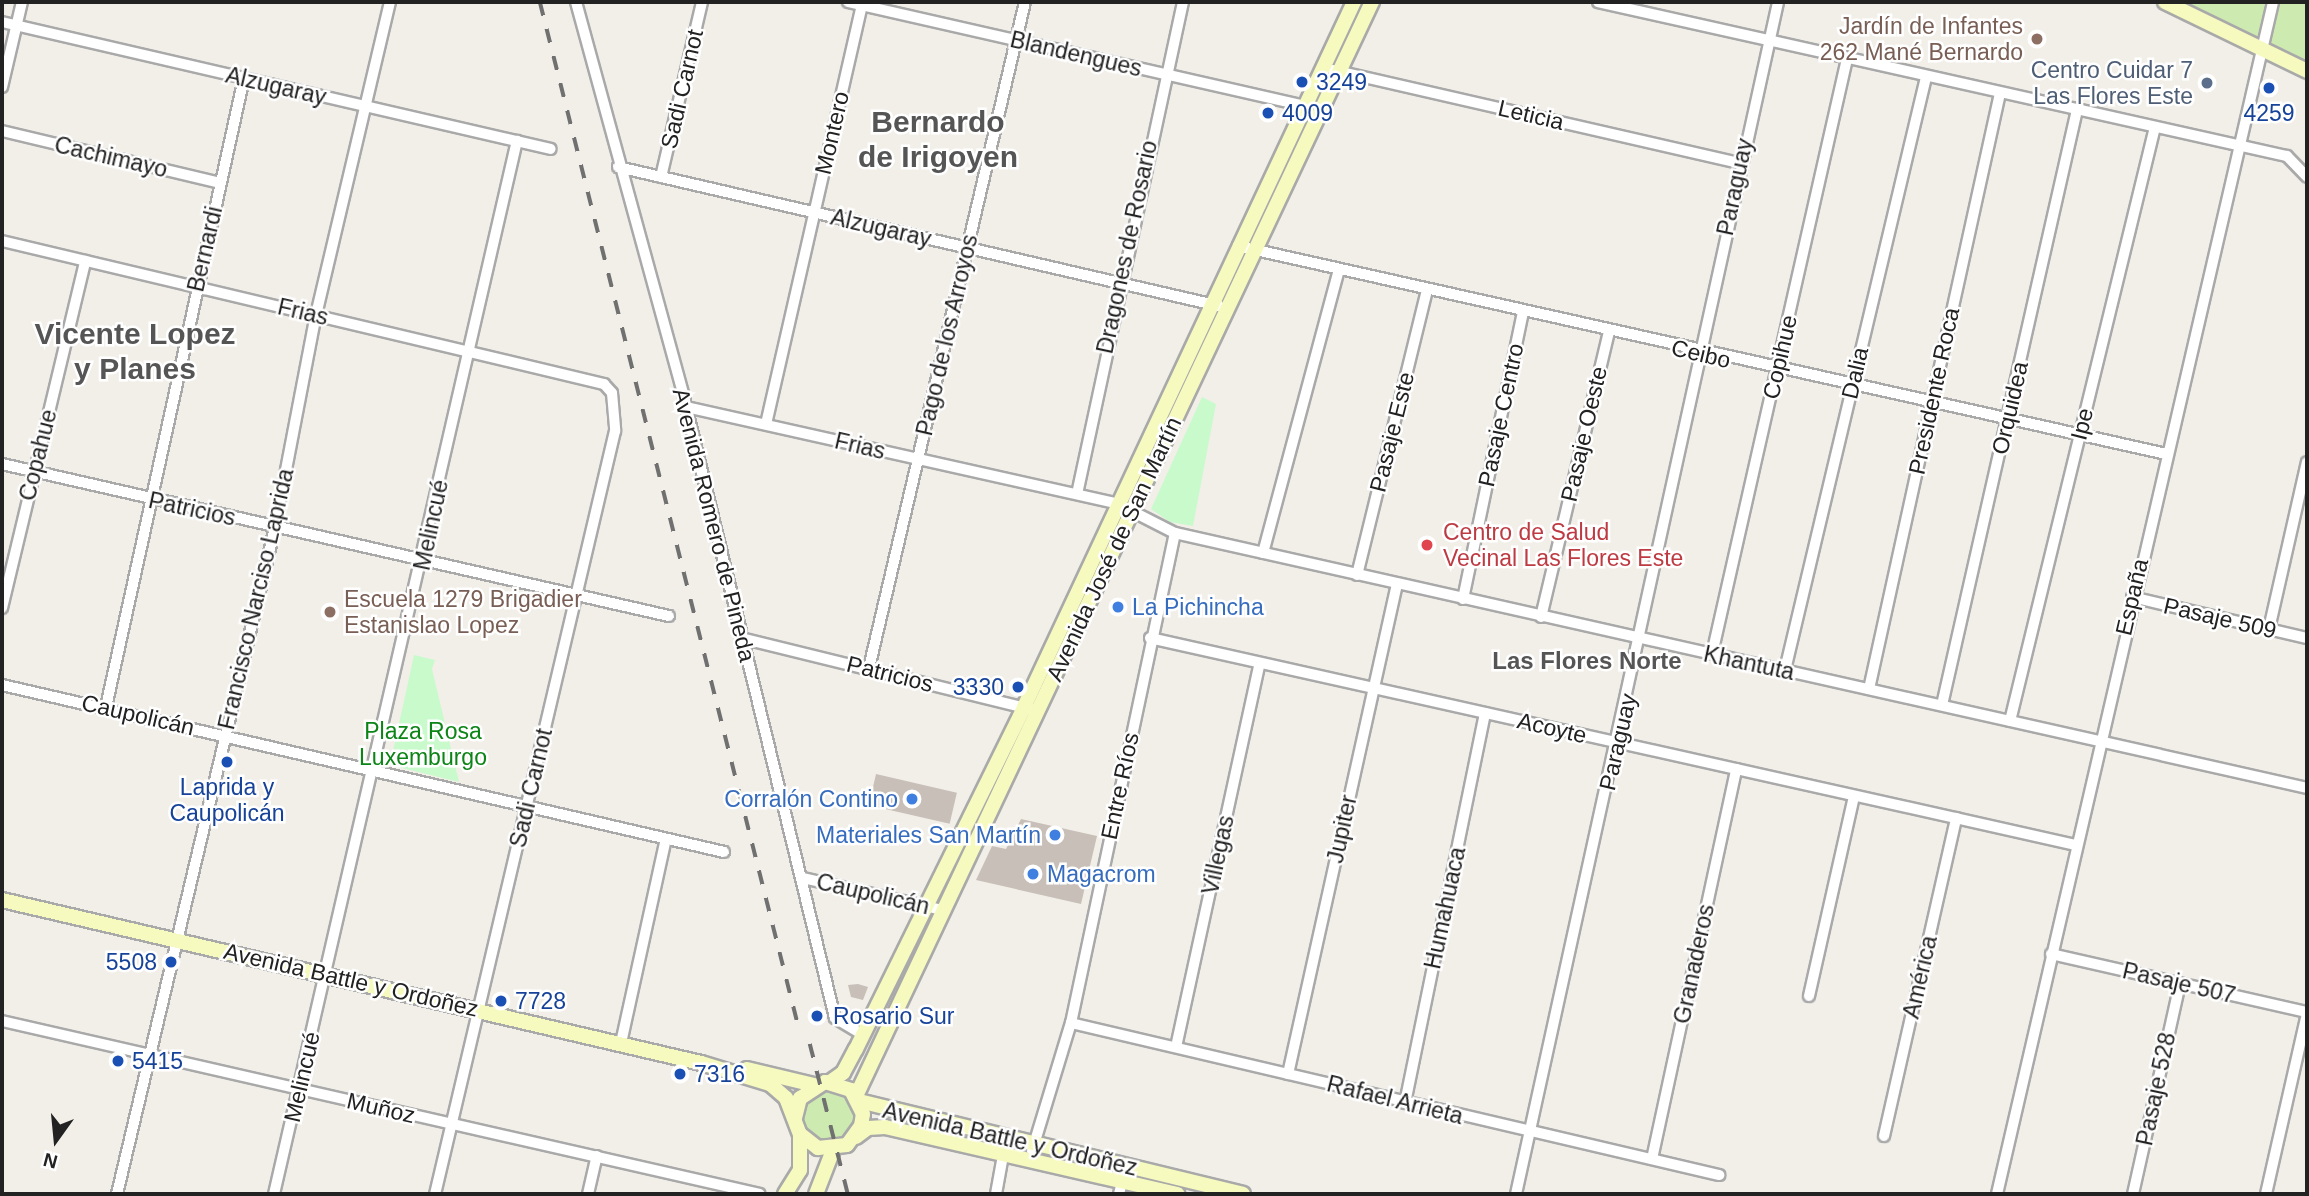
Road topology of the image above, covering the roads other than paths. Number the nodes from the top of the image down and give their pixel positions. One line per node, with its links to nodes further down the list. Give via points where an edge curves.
1 (22, 2): 16 (street)
2 (390, 2): 29 (street, Francisco Narciso Laprida)
3 (576, 2): 38 (street, Avenida Romero de Pineda)
4 (702, 2): 39 (street, Sadi Carnot)
5 (848, 2): 14 (street, Blandengues)
6 (1025, 2): 17 (street, Pago de los Arroyos)
7 (1183, 2): 24 (street, Dragones de Rosario)
8 (1354, 2): 21 (main road, Avenida José de San Martín)
9 (1372, 2): 23 (main road, Avenida José de San Martín)
10 (1598, 2): 18 (street)
11 (1778, 2): 18 (street, Paraguay)
12 (2165, 2): 19 (main road)
13 (2273, 2): 19 (street, España)
14 (862, 5): 17 (street, Blandengues); 42 (street, Montero)
15 (2, 22): 16 (street, Alzugaray)
16 (16, 25): 26 (street, Alzugaray); 27 (street)
17 (1017, 41): 24 (street, Blandengues); 45 (street, Pago de los Arroyos)
18 (1768, 42): 20 (street); 37 (street, Paraguay)
19 (2261, 48): 22 (main road); 35 (street, España)
20 (1847, 59): 25 (street); 59 (street, Copihue)
21 (1323, 68): 23 (street, Leticia); 30 (main road, Avenida José de San Martín)
22 (2307, 71)
23 (1339, 72): 37 (street, Leticia); 46 (main road, Avenida José de San Martín)
24 (1165, 75): 30 (street, Blandengues); 49 (street, Dragones de Rosario)
25 (1926, 77): 28 (street); 61 (street, Dalia)
26 (244, 78): 29 (street, Alzugaray); 41 (street, Bernardi)
27 (2, 88)
28 (2000, 93): 31 (street); 62 (street, Presidente Roca)
29 (366, 106): 34 (street, Alzugaray); 55 (street, Francisco Narciso Laprida)
30 (1305, 106): 44 (main road, Avenida José de San Martín)
31 (2077, 110): 32 (street); 64 (street, Orquidea)
32 (2155, 127): 35 (street); 66 (street, Ipe)
33 (2, 131): 41 (street, Cachimayo)
34 (517, 141): 36 (street, Alzugaray); 57 (street, Melincué)
35 (2239, 145): 40 (street, via 2287,156); 67 (street, España)
36 (551, 149)
37 (1739, 163): 58 (street, Paraguay)
38 (618, 167): 39 (street, Alzugaray); 63 (street, Avenida Romero de Pineda)
39 (661, 177): 42 (street, Alzugaray)
40 (2307, 177)
41 (220, 183): 50 (street, Bernardi)
42 (814, 212): 45 (street, Alzugaray); 65 (street, Montero)
43 (2, 242): 47 (street, Frias)
44 (1238, 246): 46 (street, Ceibo); 52 (main road, Avenida José de San Martín)
45 (968, 248): 49 (street, Alzugaray); 68 (street, Pago de los Arroyos)
46 (1255, 250): 48 (street, Ceibo); 53 (main road, Avenida José de San Martín)
47 (85, 261): 50 (street, Frias); 71 (street, Copahue)
48 (1339, 269): 51 (street, Ceibo); 78 (street)
49 (1118, 283): 52 (street, Alzugaray); 72 (street, Dragones de Rosario)
50 (195, 287): 55 (street, Frias); 73 (street, Bernardi)
51 (1427, 290): 54 (street, Ceibo); 80 (street, Pasaje Este)
52 (1211, 304): 53 (street, Alzugaray); 74 (main road, Avenida José de San Martín)
53 (1226, 308): 75 (main road, Avenida José de San Martín)
54 (1523, 313): 56 (street, Ceibo); 84 (street, Pasaje Centro)
55 (316, 315): 57 (street, Frias); 76 (street, Francisco Narciso Laprida)
56 (1609, 332): 58 (street, Ceibo); 87 (street, Pasaje Oeste)
57 (468, 352): 60 (street, Frias); 79 (street, Melincué)
58 (1700, 354): 59 (street, Ceibo); 92 (street, Paraguay)
59 (1777, 370): 61 (street, Ceibo); 93 (street, Copihue)
60 (604, 384): 82 (street, Sadi Carnot, via 612,393 615,431)
61 (1852, 387): 62 (street, Ceibo); 96 (street, Dalia)
62 (1932, 404): 64 (street, Ceibo); 99 (street, Presidente Roca)
63 (687, 407): 65 (street, Frias); 89 (street, Avenida Romero de Pineda)
64 (2007, 420): 66 (street, Ceibo); 100 (street, Orquidea)
65 (766, 424): 68 (street, Frias)
66 (2080, 436): 67 (street, Ceibo); 105 (street, Ipe)
67 (2166, 454): 83 (street, España)
68 (918, 460): 72 (street, Frias); 95 (street, Pago de los Arroyos)
69 (2307, 462): 88 (street)
70 (2, 464): 71 (street, Patricios)
71 (34, 472): 73 (street, Patricios); 85 (street, Copahue)
72 (1077, 494): 74 (street, Frias)
73 (152, 500): 76 (street, Patricios); 101 (street, Bernardi)
74 (1116, 503): 75 (street, Khantuta); 102 (main road, Avenida José de San Martín)
75 (1131, 507): 77 (street, Khantuta); 103 (main road, Avenida José de San Martín)
76 (275, 527): 79 (street, Patricios); 106 (street, Francisco Narciso Laprida)
77 (1175, 533): 78 (street, Khantuta); 90 (street, Entre Ríos)
78 (1263, 553): 80 (street, Khantuta)
79 (423, 560): 82 (street, Patricios); 110 (street, Melincué)
80 (1357, 575): 81 (street, Khantuta)
81 (1397, 584): 84 (street, Khantuta); 98 (street, Jupiter)
82 (576, 594): 86 (street, Patricios); 113 (street, Sadi Carnot)
83 (2132, 597): 88 (street, Pasaje 509); 107 (street, España)
84 (1463, 599): 87 (street, Khantuta)
85 (2, 608)
86 (669, 616)
87 (1541, 617): 92 (street, Khantuta)
88 (2269, 629): 91 (street, Pasaje 509)
89 (741, 638): 95 (street, Patricios); 118 (street, Avenida Romero de Pineda)
90 (1150, 638): 94 (street, Acoyte); 130 (street, Entre Ríos)
91 (2307, 638)
92 (1640, 640): 93 (street, Khantuta); 108 (street, Paraguay)
93 (1712, 654): 96 (street, Khantuta)
94 (1260, 663): 98 (street, Acoyte); 133 (street, Villegas)
95 (869, 668): 102 (street, Patricios)
96 (1785, 670): 99 (street, Khantuta)
97 (2, 685): 101 (street, Caupolicán)
98 (1372, 688): 104 (street, Acoyte); 136 (street, Jupiter)
99 (1869, 689): 100 (street, Khantuta)
100 (1942, 705): 105 (street, Khantuta)
101 (106, 707): 106 (street, Caupolicán)
102 (1024, 707): 103 (street, Patricios); 120 (main road, Avenida José de San Martín)
103 (1040, 712): 121 (main road, Avenida José de San Martín)
104 (1485, 713): 108 (street, Acoyte); 141 (street, Humahuaca)
105 (2010, 721): 107 (street, Khantuta)
106 (226, 736): 110 (street, Caupolicán); 122 (street, Francisco Narciso Laprida)
107 (2100, 741): 111 (street, Khantuta); 116 (street, España)
108 (1618, 743): 109 (street, Acoyte); 144 (street, Paraguay)
109 (1735, 769): 112 (street, Acoyte); 153 (street, Granaderos)
110 (374, 770): 113 (street, Caupolicán); 124 (street, Melincué)
111 (2307, 788)
112 (1854, 796): 114 (street, Acoyte); 126 (street)
113 (528, 806): 115 (street, Caupolicán); 127 (street, Sadi Carnot)
114 (1956, 818): 116 (street, Acoyte); 146 (street, América)
115 (666, 839): 117 (street, Caupolicán); 132 (street)
116 (2076, 845): 123 (street, España)
117 (724, 852)
118 (803, 878): 120 (street, Caupolicán); 131 (street, Avenida Romero de Pineda, via 835,1018)
119 (2, 900): 122 (main road, Avenida Battle y Ordoñez)
120 (926, 906): 121 (street, Caupolicán); 131 (main road, Avenida José de San Martín)
121 (943, 910): 140 (main road, Avenida José de San Martín)
122 (178, 940): 124 (main road, Avenida Battle y Ordoñez); 134 (street, Francisco Narciso Laprida)
123 (2052, 954): 125 (street, Pasaje 507); 168 (street, España)
124 (324, 975): 127 (main road, Avenida Battle y Ordoñez); 139 (street, Melincué)
125 (2180, 983): 128 (street, Pasaje 507); 169 (street, Pasaje 528)
126 (1809, 996)
127 (479, 1010): 132 (main road, Avenida Battle y Ordoñez); 143 (street, Sadi Carnot)
128 (2307, 1012): 170 (street)
129 (2, 1021): 134 (street, Muñoz)
130 (1071, 1023): 133 (street, Rafael Arrieta); 149 (street, Entre Ríos)
131 (863, 1035): 137 (main road, Avenida José de San Martín, via 843,1073)
132 (621, 1043): 135 (main road, Avenida Battle y Ordoñez)
133 (1176, 1047): 136 (street, Rafael Arrieta)
134 (150, 1055): 139 (street, Muñoz); 157 (street, Francisco Narciso Laprida)
135 (701, 1063): 138 (main road, Avenida Battle y Ordoñez); 142 (main road, Avenida Battle y Ordoñez, via 770,1084 786,1097)
136 (1288, 1074): 141 (street, Rafael Arrieta)
137 (830, 1082): 138 (main road); 140 (main road)
138 (814, 1085): 142 (main road, via 800,1098)
139 (299, 1089): 143 (street, Muñoz); 158 (street, Melincué)
140 (858, 1098): 147 (main road, via 863,1114); 148 (main road, Avenida Battle y Ordoñez)
141 (1405, 1103): 144 (street, Rafael Arrieta)
142 (794, 1118): 145 (main road)
143 (452, 1124): 152 (street, Muñoz); 159 (street, Sadi Carnot)
144 (1529, 1132): 153 (street, Rafael Arrieta); 167 (street, Paraguay)
145 (800, 1134): 150 (main road, via 818,1148); 162 (main road, via 804,1152 800,1170)
146 (1884, 1136)
147 (855, 1138): 150 (main road); 151 (main road, Avenida Battle y Ordoñez, via 868,1128 885,1127)
148 (1006, 1139): 149 (main road, Avenida Battle y Ordoñez); 151 (street)
149 (1034, 1145): 154 (street, Entre Ríos); 166 (main road, Avenida Battle y Ordoñez)
150 (833, 1150): 163 (main road)
151 (1003, 1154): 154 (main road, Avenida Battle y Ordoñez); 164 (street)
152 (597, 1157): 160 (street); 161 (street, Muñoz)
153 (1652, 1159): 155 (street, Rafael Arrieta)
154 (1030, 1160): 156 (main road, Avenida Battle y Ordoñez)
155 (1718, 1175)
156 (1121, 1188): 165 (main road, Avenida Battle y Ordoñez)
157 (117, 1194)
158 (274, 1194)
159 (435, 1194)
160 (588, 1194)
161 (760, 1194)
162 (785, 1194)
163 (816, 1194)
164 (996, 1194)
165 (1177, 1194)
166 (1243, 1194)
167 (1516, 1194)
168 (1997, 1194)
169 (2133, 1194)
170 (2266, 1194)

